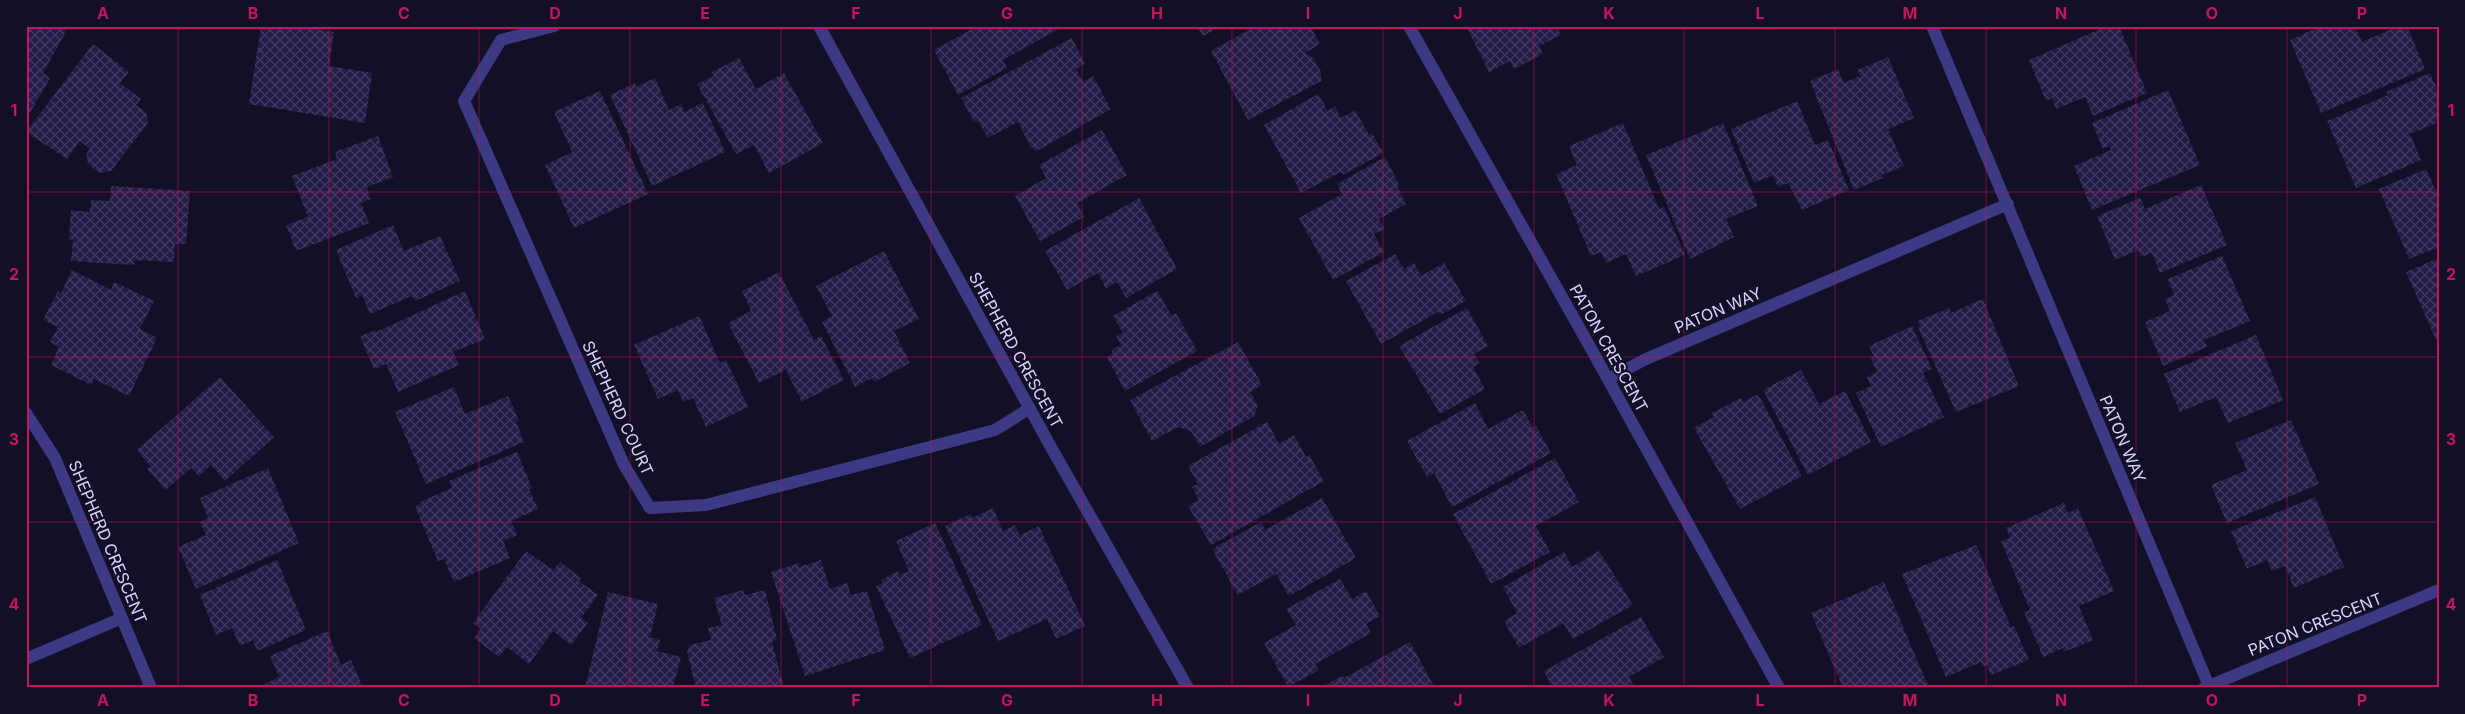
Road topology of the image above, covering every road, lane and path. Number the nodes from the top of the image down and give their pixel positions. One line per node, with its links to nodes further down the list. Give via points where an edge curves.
1 (554, 26): 7 (street, SHEPHERD COURT, via 501,40 464,101 624,465 650,508 706,506 994,430)
2 (819, 26): 7 (street, SHEPHERD CRESCENT)
3 (1409, 26): 6 (street, PATON CRESCENT)
4 (1932, 26): 5 (street, PATON WAY)
5 (2008, 204): 6 (street, PATON WAY, via 1646,359); 12 (street, PATON WAY)
6 (1608, 379): 15 (street, PATON CRESCENT)
7 (1030, 408): 14 (street, SHEPHERD CRESCENT)
8 (26, 413): 10 (street, SHEPHERD CRESCENT, via 55,458)
9 (2439, 590): 12 (street, PATON CRESCENT)
10 (122, 618): 11 (street); 13 (street, SHEPHERD CRESCENT)
11 (26, 659)
12 (2206, 687)
13 (151, 688)
14 (1188, 688)
15 (1779, 688)

